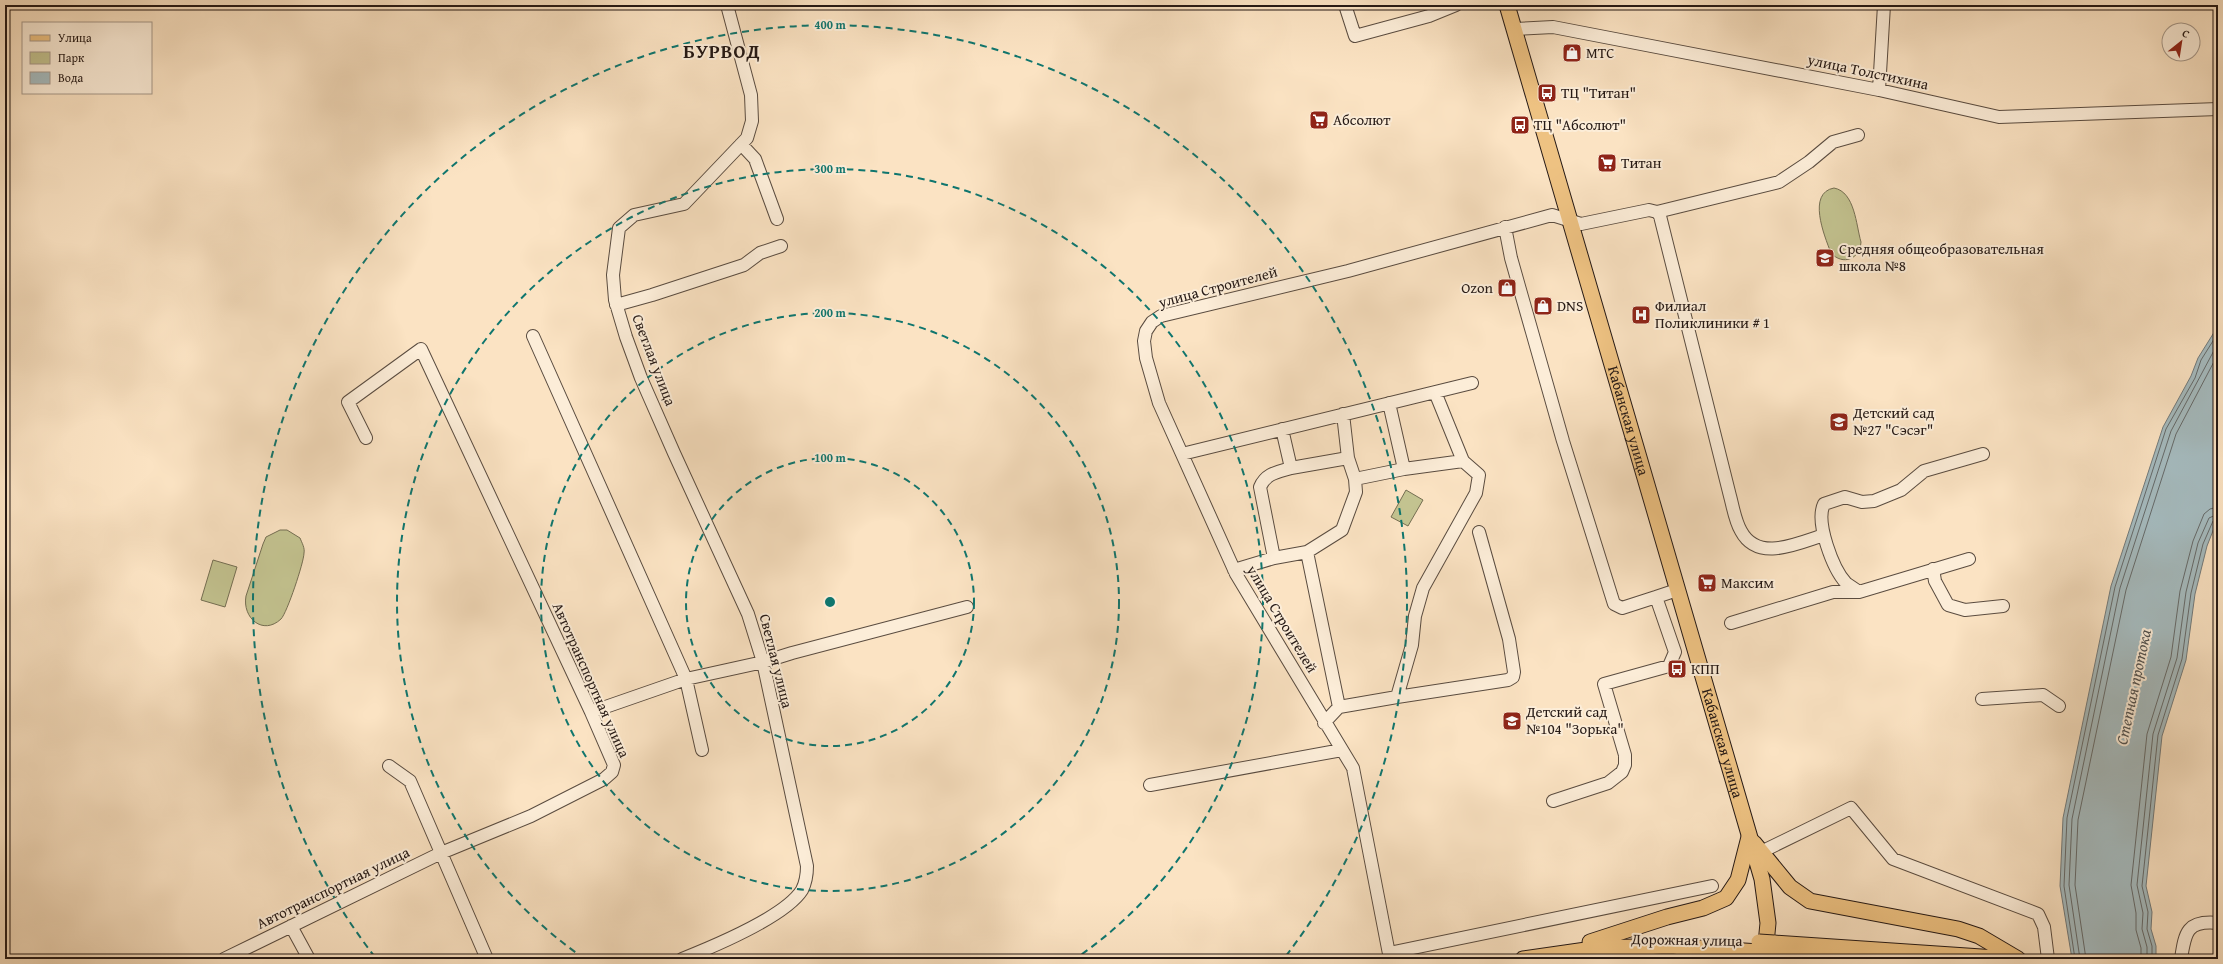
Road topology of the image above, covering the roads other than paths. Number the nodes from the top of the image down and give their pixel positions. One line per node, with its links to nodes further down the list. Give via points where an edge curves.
1 (727, 5): 10 (street, Светлая улица, via 751,95 752,121 747,138)
2 (1345, 5): 3 (street, via 1355,36 1429,16)
3 (1456, 5)
4 (1507, 5): 6 (main road, Кабанская улица)
5 (1884, 5): 7 (street)
6 (1514, 29): 7 (street, улица Толстихина, via 1553,27); 13 (main road, Кабанская улица)
7 (1880, 90): 8 (street, улица Толстихина, via 1999,117)
8 (2218, 109)
9 (1858, 135): 11 (street, улица Строителей, via 1833,142 1779,182)
10 (741, 144): 12 (street, via 755,159); 16 (street, Светлая улица, via 684,204 634,215 619,228 613,275)
11 (1657, 212): 13 (street, улица Строителей, via 1649,210 1581,224); 32 (street, via 1741,531 1750,544 1760,548 1776,549)
12 (777, 218)
13 (1568, 221): 14 (street, улица Строителей, via 1552,215); 38 (main road, Кабанская улица)
14 (1505, 227): 24 (street, улица Строителей, via 1348,271 1161,316 1152,322 1144,341 1146,358 1159,404); 40 (street, via 1511,258 1562,442 1614,604 1622,608)
15 (781, 246): 16 (street, via 760,253 744,265 652,296)
16 (615, 302): 44 (street, Светлая улица, via 641,378 748,614)
17 (533, 336): 45 (street)
18 (1472, 383): 19 (street)
19 (1435, 392): 20 (street); 27 (street)
20 (1389, 403): 21 (street); 29 (street)
21 (1343, 414): 22 (street); 26 (street)
22 (1282, 430): 24 (street); 28 (street)
23 (366, 438): 50 (street, Автотранспортная улица, via 348,402 421,349)
24 (1182, 454): 37 (street, улица Строителей)
25 (1983, 454): 32 (street, via 1924,472 1901,490 1874,501 1862,502 1845,497 1829,501 1822,509)
26 (1348, 458): 28 (street); 30 (street)
27 (1463, 461): 29 (street); 46 (street, via 1479,475 1476,493 1423,588 1415,616 1412,645)
28 (1291, 468): 34 (street, via 1269,475 1263,479 1260,487)
29 (1404, 468): 30 (street)
30 (1355, 479): 33 (street, via 1356,492 1342,530)
31 (1479, 532): 46 (street, via 1509,639 1513,677 1508,680)
32 (1824, 535): 39 (street, via 1846,583)
33 (1307, 552): 34 (street); 49 (street)
34 (1274, 558): 37 (street)
35 (1969, 559): 36 (street)
36 (1933, 569): 39 (street); 41 (street, via 1942,598 1948,605 1965,610)
37 (1234, 570): 51 (street, улица Строителей)
38 (1677, 590): 40 (street); 57 (main road, Кабанская улица)
39 (1859, 592): 43 (street, via 1833,592)
40 (1656, 597): 56 (street, via 1675,652 1669,666 1604,684 1625,755 1622,772 1608,783)
41 (2003, 606)
42 (967, 608): 44 (street)
43 (1731, 623)
44 (763, 662): 45 (street); 71 (street, Светлая улица, via 807,878 789,904 773,915)
45 (686, 679): 50 (street); 52 (street)
46 (1397, 697): 49 (street)
47 (1982, 699): 48 (street, via 2043,695)
48 (2059, 706)
49 (1339, 707): 51 (street)
50 (591, 712): 59 (street, Автотранспортная улица, via 614,765 612,772 604,779 531,816)
51 (1324, 723): 53 (street, улица Строителей)
52 (702, 750)
53 (1342, 750): 55 (street); 67 (street, улица Строителей, via 1353,768)
54 (389, 766): 59 (street, via 410,781)
55 (1150, 785)
56 (1553, 801)
57 (1749, 836): 58 (main road, Кабанская улица); 63 (main road, via 1738,880 1726,898 1703,908); 65 (main road, Кабанская улица, via 1762,879 1768,923)
58 (1761, 852): 76 (main road, Кабанская улица, via 1790,887 1810,901 1958,929 1984,939); 77 (street, via 1851,808 1893,859 2038,914 2044,927)
59 (441, 853): 62 (street, Автотранспортная улица); 70 (street)
60 (1712, 886): 67 (street)
61 (2218, 923): 78 (street, via 2204,922 2192,927 2184,939)
62 (291, 926): 68 (street, Автотранспортная улица); 69 (street)
63 (1590, 942): 65 (main road, Дорожная улица, via 1655,937); 66 (main road, Дорожная улица)
64 (1670, 946): 65 (main road, Дорожная улица); 66 (main road, Дорожная улица, via 1600,948); 73 (main road)
65 (1766, 950): 74 (main road); 75 (main road)
66 (1545, 955): 72 (main road, Дорожная улица)
67 (1389, 956)
68 (224, 959)
69 (309, 959)
70 (487, 959)
71 (682, 959)
72 (1523, 959)
73 (1644, 959)
74 (1864, 959)
75 (2011, 959)
76 (2018, 959)
77 (2048, 959)
78 (2181, 959)

